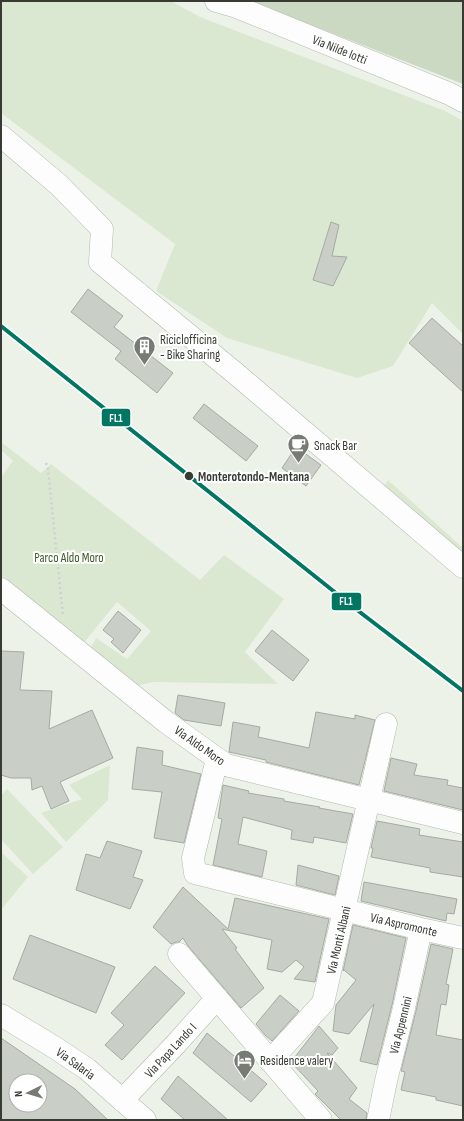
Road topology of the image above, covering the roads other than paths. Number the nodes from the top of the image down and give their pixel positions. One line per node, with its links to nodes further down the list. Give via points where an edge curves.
1 (216, 1): 2 (street, Via Nilde Iotti, via 238,7)
2 (463, 101)
3 (1, 136): 4 (street, via 59,184 102,229 100,262)
4 (463, 567)
5 (1, 590): 7 (street, Via Aldo Moro)
6 (1, 607): 7 (street)
7 (24, 608): 9 (street, Via Aldo Moro, via 166,722)
8 (386, 724): 10 (street, Via Monti Albani)
9 (217, 759): 10 (street, Via Aldo Moro, via 226,765); 12 (street, Via Aspromonte, via 193,858 194,873)
10 (370, 800): 11 (street, Via Aldo Moro); 12 (street, Via Monti Albani)
11 (463, 823)
12 (345, 910): 13 (street, Via Aspromonte); 18 (street, Via Monti Albani, via 323,1003)
13 (421, 929): 14 (street, Via Aspromonte); 22 (street, Via Appennini)
14 (463, 938)
15 (179, 954): 16 (street)
16 (217, 998): 18 (street); 19 (street, Via Papa Lando I)
17 (1, 1015): 19 (street, Via Salaria, via 86,1069)
18 (270, 1061): 21 (street)
19 (123, 1101): 20 (street, Via Salaria)
20 (145, 1120)
21 (321, 1120)
22 (378, 1120)

